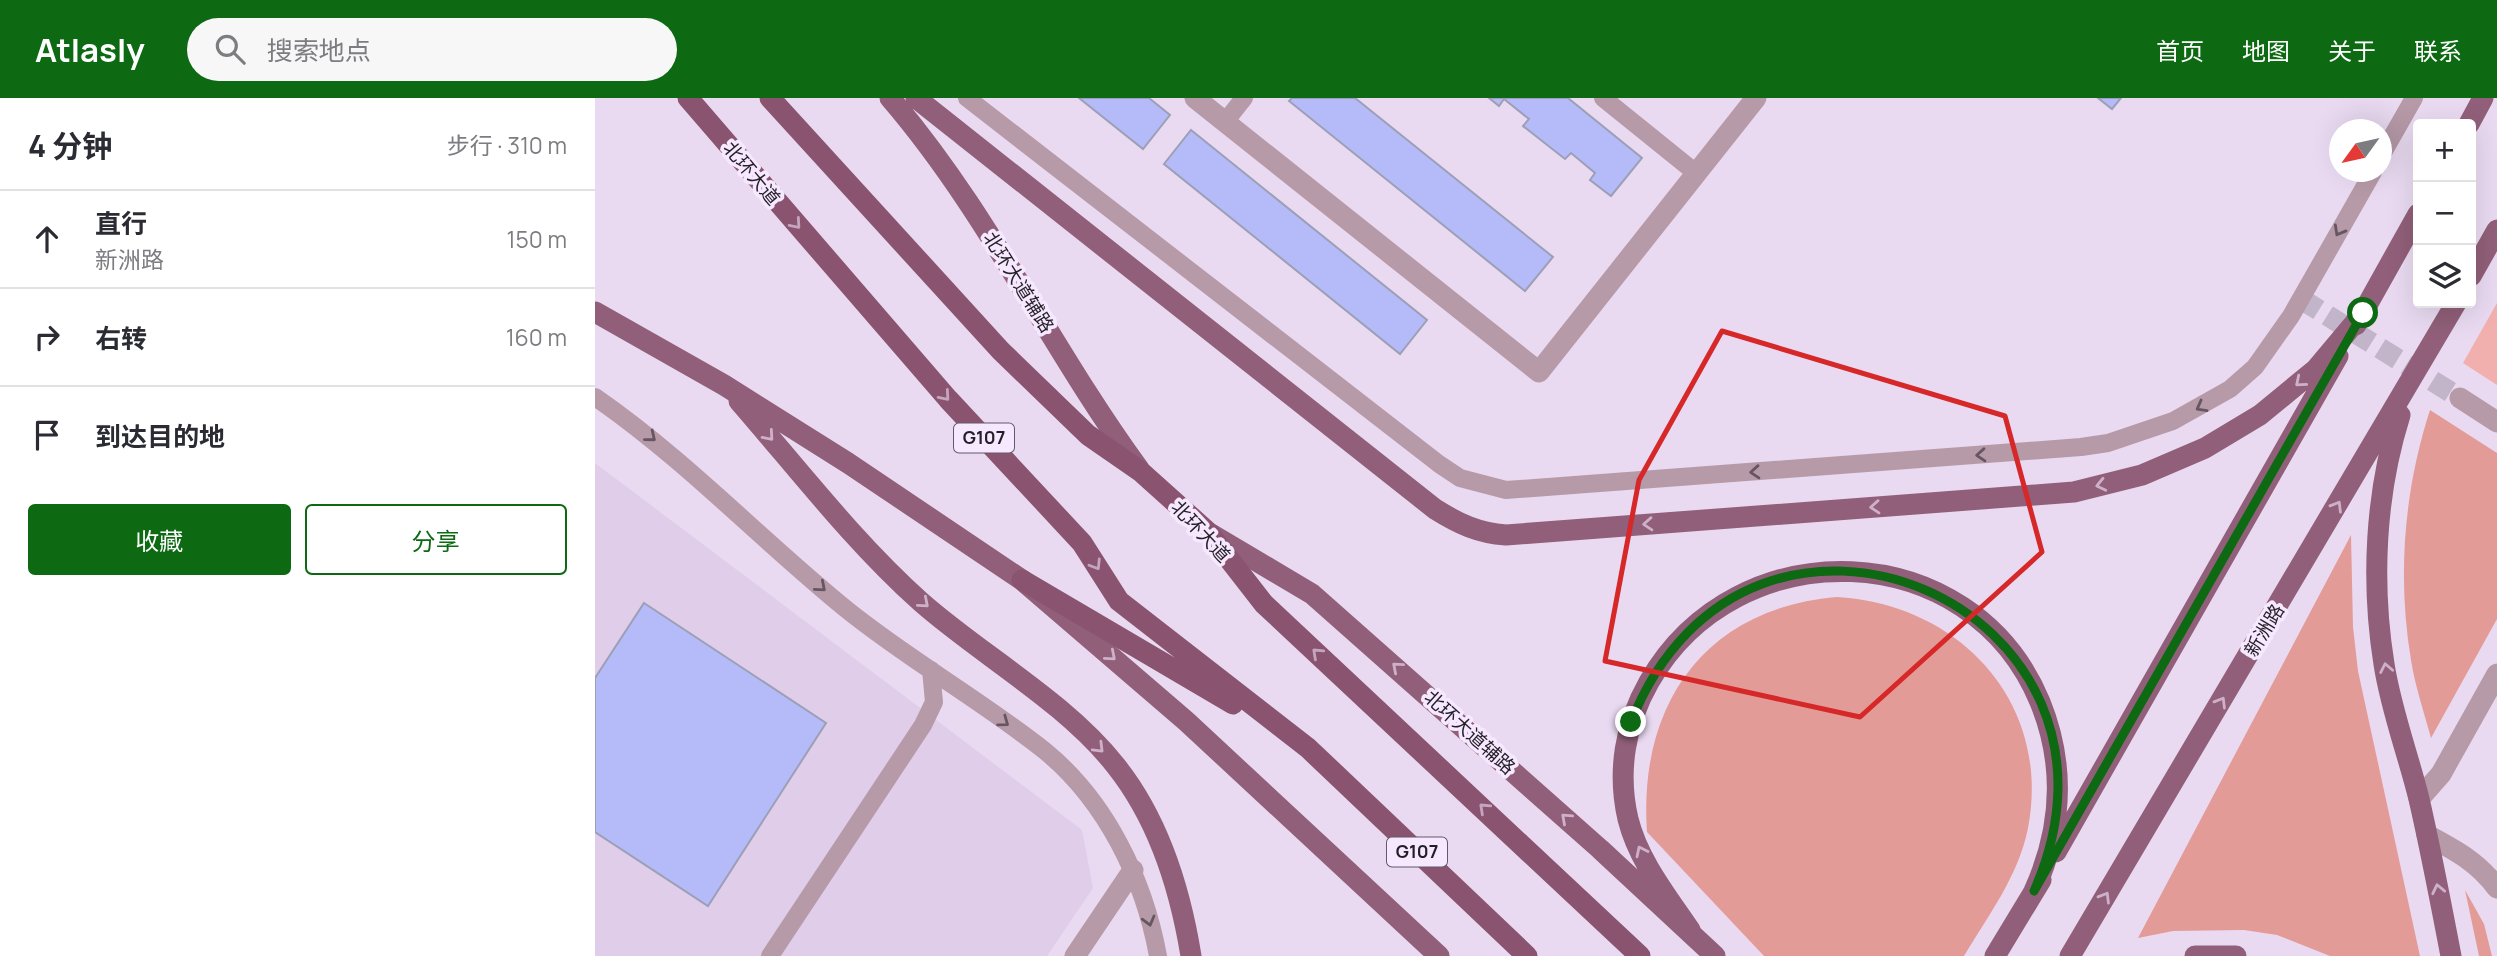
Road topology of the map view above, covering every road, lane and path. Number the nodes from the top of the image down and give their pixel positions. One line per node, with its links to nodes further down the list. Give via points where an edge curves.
1 (688, 98): 33 (highway, 北环大道 / G107, one-way to 33, via 948,399 1082,543 1119,601)
2 (770, 98): 28 (highway, 北环大道, via 1001,351 1088,435)
3 (891, 98): 28 (main road, 北环大道辅路, via 991,234 1097,411)
4 (916, 98): 22 (main road, one-way to 4, via 2316,369 2260,415 2205,448 2142,475 2074,492 1487,533 1463,526 1435,509)
5 (967, 98): 16 (lane, one-way to 5, via 2291,316 2255,367 2205,405 2141,433 2081,447 1506,490 1460,478 1439,464)
6 (1195, 98): 13 (street)
7 (1244, 98): 13 (lane)
8 (1603, 98): 15 (lane)
9 (1756, 98): 15 (street)
10 (2414, 98): 14 (lane)
11 (2483, 98): 12 (main road)
12 (2472, 119)
13 (1225, 122): 15 (street, via 1539,372)
14 (2392, 138)
15 (1696, 173)
16 (2367, 182)
17 (2413, 223): 22 (main road)
18 (2497, 230): 19 (main road)
19 (2476, 267)
20 (2453, 308): 24 (main road, 新洲路)
21 (595, 312): 23 (main road)
22 (2363, 313): 38 (main road)
23 (724, 385): 30 (main road); 43 (main road, one-way to 43, via 921,602 1076,725 1115,764 1157,834 1185,918)
24 (2409, 385): 34 (main road, one-way to 24, via 2385,667 2377,585 2381,504); 49 (main road, 新洲路, one-way to 24)
25 (595, 397): 31 (lane, one-way to 31, via 650,435 847,610)
26 (2460, 398): 27 (street)
27 (2497, 422)
28 (1140, 471): 29 (highway, 北环大道)
29 (1208, 532): 39 (main road, 北环大道辅路, one-way to 29, via 1312,594); 46 (highway, 北环大道, one-way to 29, via 1264,604)
30 (1022, 580): 33 (highway); 44 (main road, one-way to 44, via 1186,721)
31 (931, 670): 36 (lane, one-way to 36, via 1046,752 1093,804); 40 (lane, via 934,702 923,725)
32 (2497, 674): 34 (street, via 2441,774)
33 (1308, 748): 45 (highway, 北环大道 / G107)
34 (2419, 799): 35 (main road)
35 (2427, 835): 37 (street, via 2467,857); 52 (main road, one-way to 35)
36 (1133, 870): 41 (street); 42 (lane, one-way to 42)
37 (2497, 888)
38 (2034, 891): 39 (main road, one-way to 38, via 1639,849 1628,820 1623,754 1631,722 1657,667 1697,622 1748,589 1807,573 1867,572 1925,588 1977,620 2019,664 2046,718 2059,776 2054,835); 48 (main road)
39 (1689, 930): 47 (main road, 北环大道辅路)
40 (770, 956)
41 (1075, 956)
42 (1158, 956)
43 (1191, 956)
44 (1439, 956)
45 (1527, 956)
46 (1640, 956)
47 (1715, 956)
48 (1995, 956)
49 (2070, 956)
50 (2195, 956): 51 (main road)
51 (2236, 956)
52 (2451, 956)

